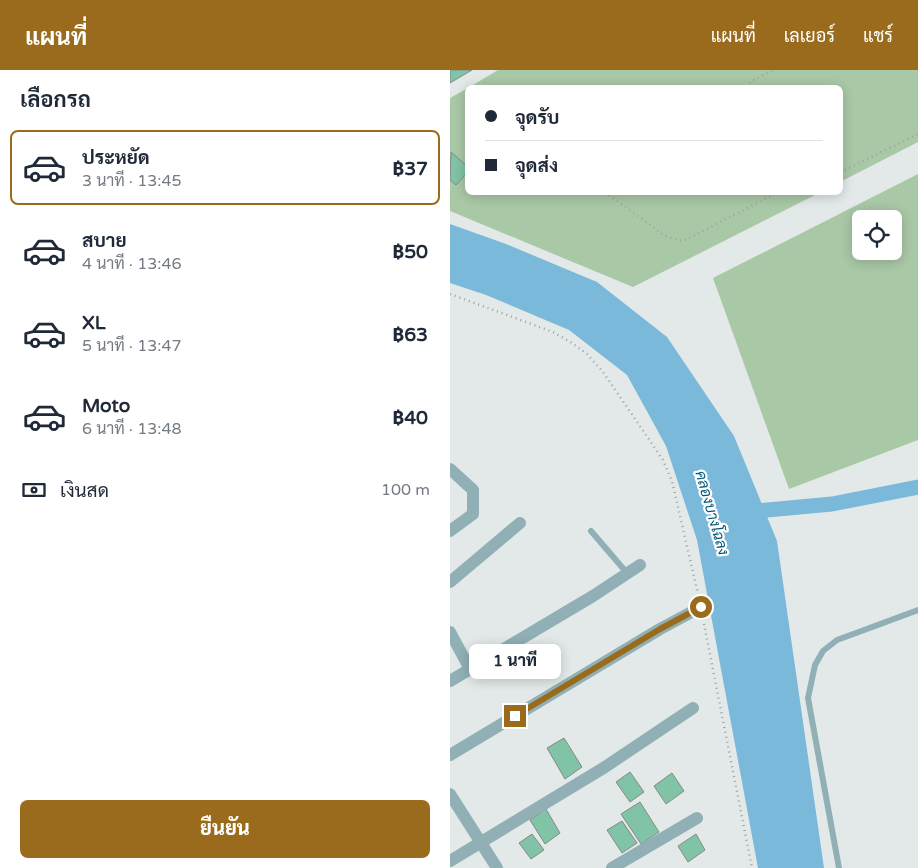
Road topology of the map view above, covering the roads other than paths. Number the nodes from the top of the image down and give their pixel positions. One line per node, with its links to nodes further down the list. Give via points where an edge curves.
1 (450, 469): 3 (street, via 473,490 473,514)
2 (520, 523): 7 (street)
3 (450, 531)
4 (591, 531): 6 (lane)
5 (640, 565): 6 (street)
6 (627, 573): 11 (street)
7 (450, 582)
8 (697, 609): 14 (street)
9 (918, 610): 21 (lane, via 837,640 823,651 815,666 808,698)
10 (450, 632): 11 (street)
11 (470, 669): 12 (street)
12 (450, 681)
13 (692, 708): 17 (street, via 605,766)
14 (450, 754)
15 (450, 794): 17 (street)
16 (697, 818): 20 (street)
17 (480, 842): 18 (street); 19 (street)
18 (450, 860)
19 (497, 868)
20 (612, 868)
21 (839, 868)

